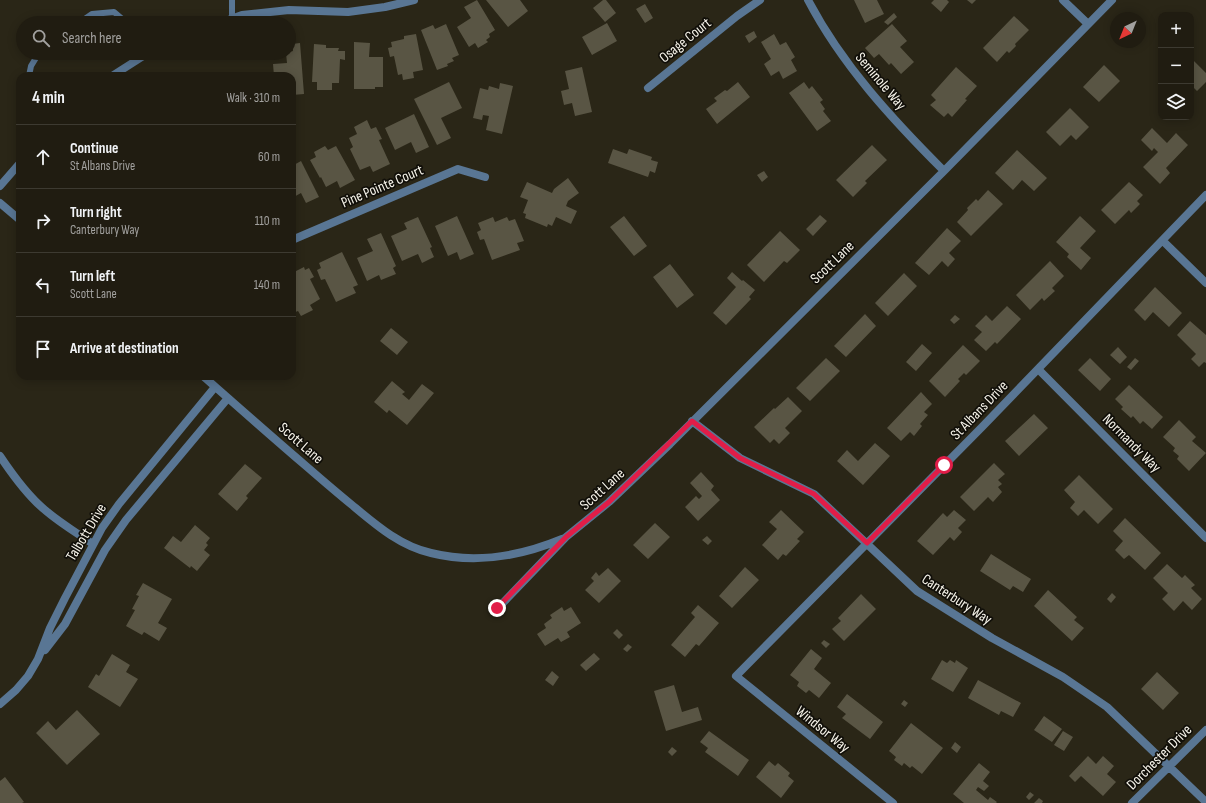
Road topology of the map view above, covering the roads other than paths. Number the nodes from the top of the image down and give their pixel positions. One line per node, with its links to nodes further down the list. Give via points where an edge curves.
1 (232, 0): 9 (lane)
2 (414, 0): 10 (street, via 348,12 289,10)
3 (760, 0): 16 (street, Osage Court)
4 (808, 0): 18 (street, Seminole Way, via 827,34 851,68)
5 (1063, 0): 11 (street)
6 (1112, 0): 11 (street, Scott Lane)
7 (89, 16): 8 (lane, via 114,12)
8 (119, 16)
9 (232, 16)
10 (240, 16)
11 (1088, 24): 18 (street, Scott Lane)
12 (35, 60): 14 (lane)
13 (137, 60): 15 (street)
14 (30, 72)
15 (118, 72)
16 (648, 88)
17 (16, 168): 20 (street)
18 (944, 171): 31 (street, Scott Lane)
19 (485, 177): 24 (street, Pine Pointe Court, via 458,169)
20 (0, 186)
21 (1206, 195): 25 (street, St Albans Drive)
22 (0, 203): 23 (street)
23 (16, 217)
24 (296, 238)
25 (1163, 240): 26 (street); 27 (street, St Albans Drive)
26 (1206, 283)
27 (1038, 369): 34 (street, Normandy Way); 35 (street, St Albans Drive)
28 (207, 380): 29 (street, Scott Lane)
29 (215, 387): 30 (street, Scott Lane); 36 (street, Talbott Drive, via 119,504)
30 (228, 398): 33 (street, Scott Lane, via 374,523 415,548 446,556 484,558 544,547); 37 (street, via 126,520)
31 (692, 421): 33 (street, Scott Lane, via 609,502); 35 (street, Canterbury Way, via 740,458 814,494)
32 (0, 456): 36 (street, via 33,499)
33 (566, 537): 38 (street, Scott Lane)
34 (1206, 538)
35 (867, 543): 40 (street, St Albans Drive); 43 (street, Canterbury Way, via 917,591 992,638 1063,677 1107,707)
36 (93, 544): 37 (lane); 39 (street, Talbott Drive, via 55,618)
37 (105, 550): 39 (street, via 65,624)
38 (497, 608)
39 (38, 659): 41 (street, Talbott Drive, via 28,676)
40 (736, 676): 45 (street, Windsor Way)
41 (0, 704)
42 (1206, 730): 43 (street, Dorchester Drive)
43 (1170, 767): 44 (street, Canterbury Way); 46 (street, Dorchester Drive)
44 (1206, 802)
45 (893, 803)
46 (1132, 803)

